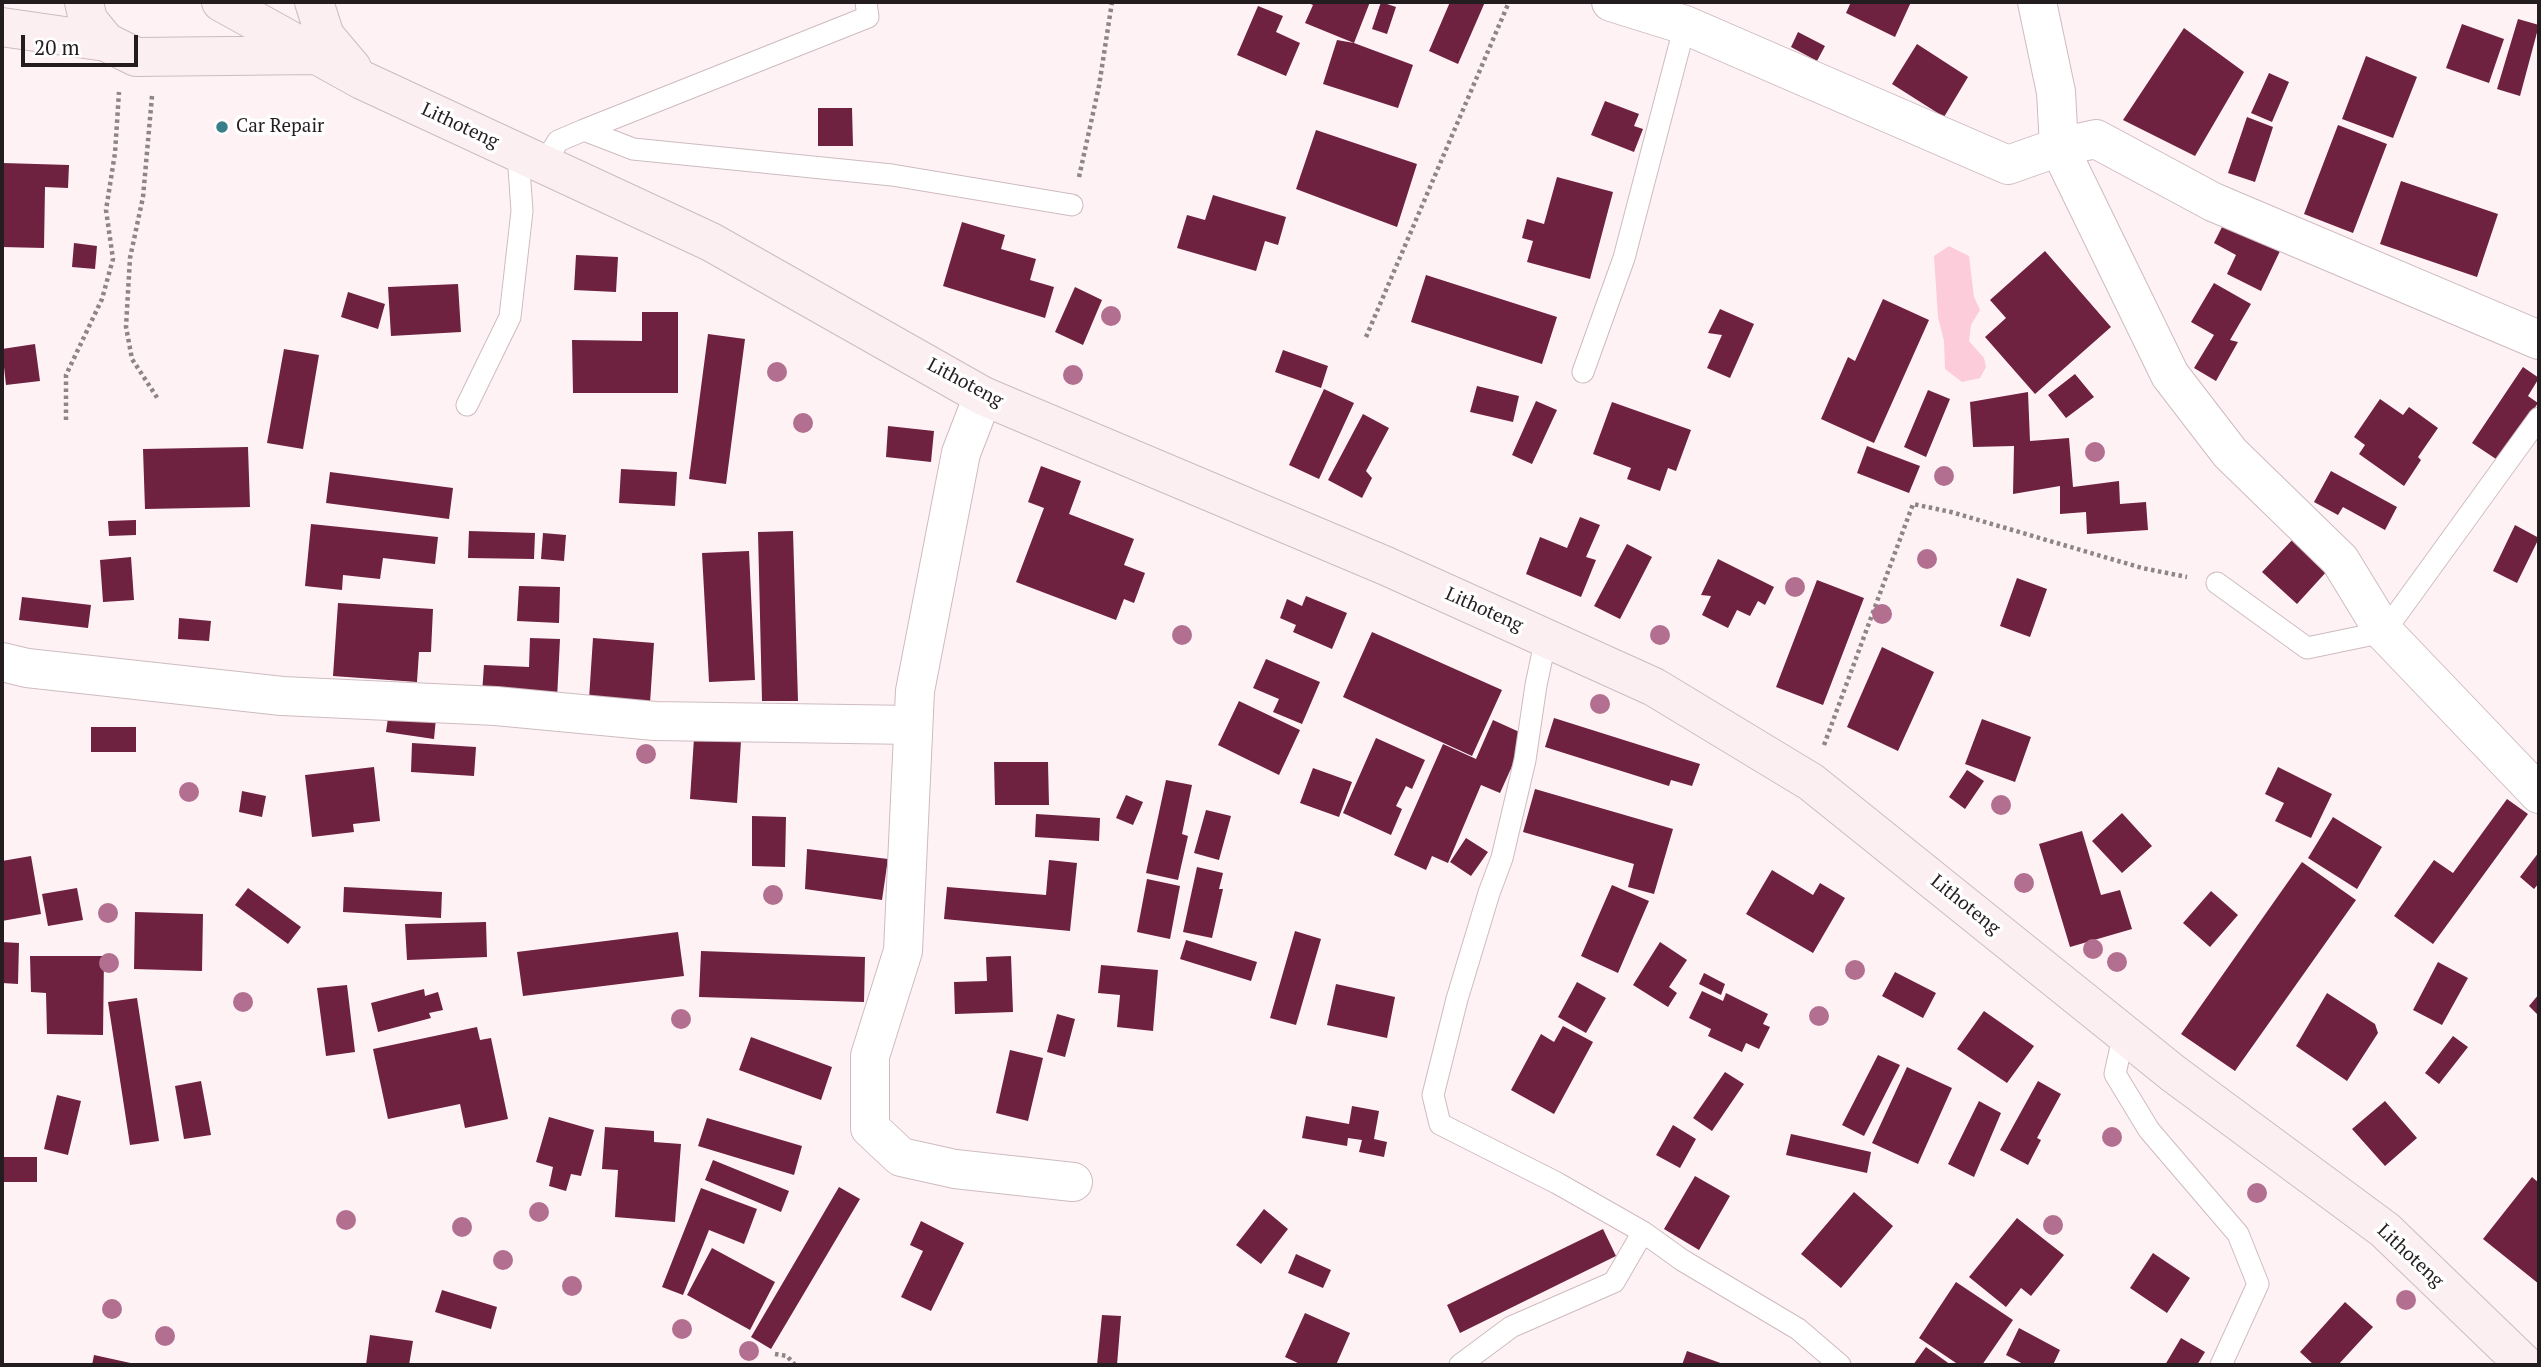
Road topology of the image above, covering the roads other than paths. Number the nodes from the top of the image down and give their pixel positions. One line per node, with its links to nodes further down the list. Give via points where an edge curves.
1 (84, 2): 9 (main road, via 88,20)
2 (221, 2): 9 (main road, via 203,37); 10 (main road, Lithoteng)
3 (314, 2): 11 (main road, via 325,36)
4 (866, 2): 12 (lane, via 868,17)
5 (1611, 2): 7 (street)
6 (2037, 2): 13 (street, via 2056,92)
7 (1689, 14): 13 (street, via 2008,165); 17 (lane, via 1625,258)
8 (2, 27): 9 (main road)
9 (138, 51): 10 (main road)
10 (318, 55): 11 (main road, Lithoteng)
11 (362, 80): 14 (main road, Lithoteng)
12 (584, 130): 14 (lane); 15 (lane, via 633,149 892,175)
13 (2059, 147): 16 (street, via 2096,139 2213,202); 22 (street, via 2170,375 2230,453 2340,560)
14 (530, 160): 18 (main road, Lithoteng, via 710,242); 19 (lane, via 510,317)
15 (1072, 205)
16 (2539, 340)
17 (1583, 372)
18 (983, 396): 23 (main road, Lithoteng); 25 (street, via 961,453 915,691)
19 (467, 405)
20 (2539, 418): 22 (lane)
21 (2217, 583): 22 (lane, via 2306,648)
22 (2384, 632): 26 (street)
23 (1546, 638): 27 (main road, Lithoteng, via 1654,687 1811,782); 29 (lane, via 1502,858 1457,999 1433,1095 1440,1124)
24 (2, 662): 25 (street, via 282,696 496,706 655,721)
25 (913, 725): 28 (street, via 903,951 870,1056 870,1128 901,1157 955,1170)
26 (2539, 793)
27 (2124, 1033): 32 (lane, via 2115,1074 2149,1130 2238,1234 2258,1284); 33 (main road, Lithoteng, via 2385,1230)
28 (1073, 1182)
29 (1643, 1232): 30 (lane, via 1614,1282 1511,1327); 31 (lane, via 1798,1329)
30 (1460, 1365)
31 (1840, 1365)
32 (2221, 1365)
33 (2525, 1365)

